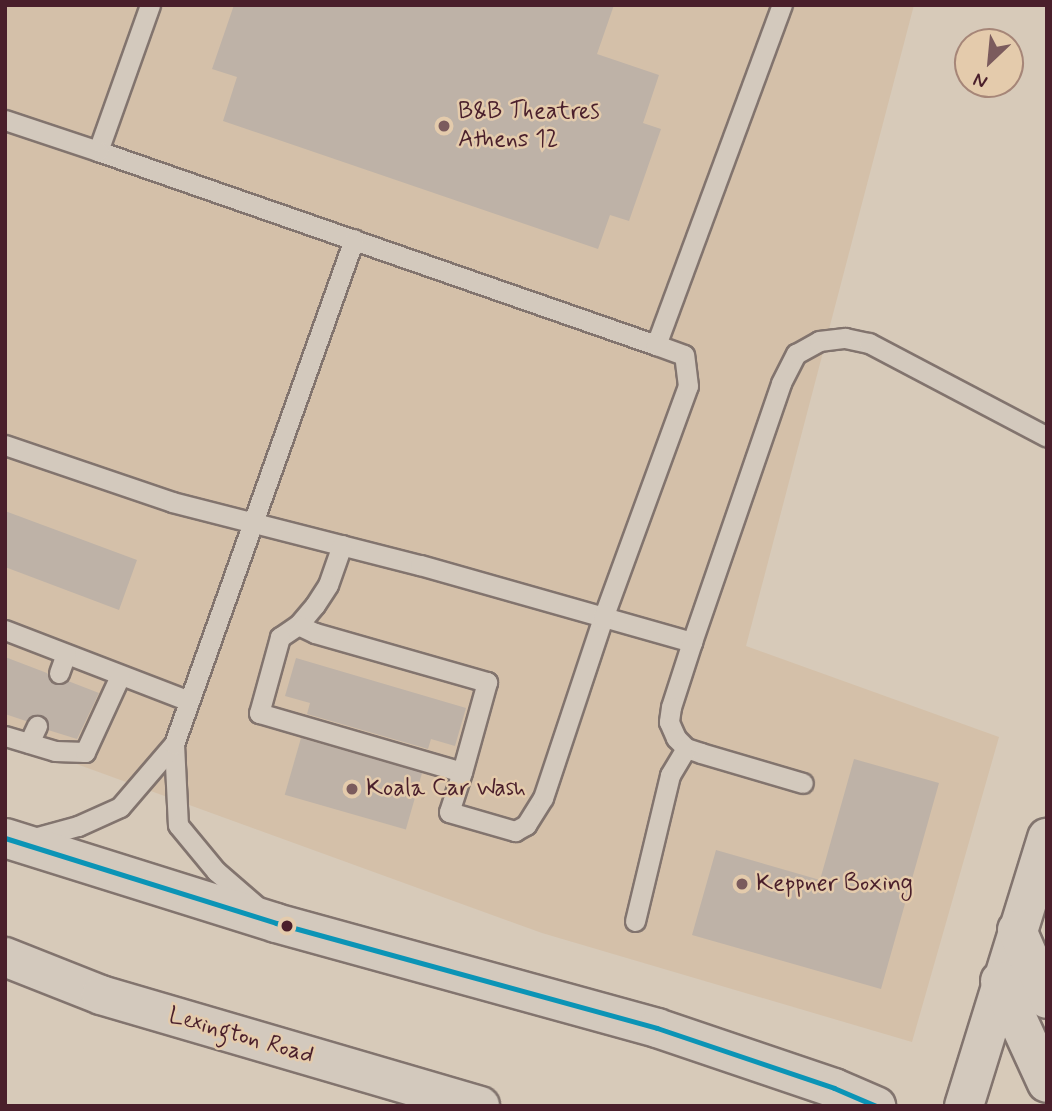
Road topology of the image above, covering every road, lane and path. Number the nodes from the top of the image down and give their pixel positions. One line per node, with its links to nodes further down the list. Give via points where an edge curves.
1 (150, 5): 4 (lane)
2 (782, 5): 6 (lane)
3 (5, 120): 4 (lane)
4 (98, 151): 5 (lane)
5 (354, 239): 6 (lane); 9 (lane)
6 (656, 345): 11 (lane, via 684,355 688,386)
7 (1047, 437): 14 (lane, via 869,343 845,338 819,341 796,354 781,383)
8 (5, 445): 9 (lane)
9 (252, 524): 10 (lane); 18 (lane)
10 (342, 545): 11 (lane); 12 (lane, via 328,585)
11 (603, 618): 14 (lane); 22 (lane, via 543,798 526,825 515,831 449,812)
12 (298, 625): 22 (lane, via 487,682); 22 (lane, via 280,637 259,712)
13 (5, 630): 15 (lane)
14 (692, 642): 21 (lane, via 669,722)
15 (65, 654): 16 (lane); 17 (lane)
16 (59, 673)
17 (120, 676): 18 (lane); 19 (lane, via 85,752 55,751 33,735)
18 (189, 701): 20 (lane)
19 (5, 736)
20 (174, 744): 25 (lane, via 120,807 78,826); 27 (lane, via 178,825 216,871)
21 (686, 748): 23 (lane); 26 (lane, via 670,775)
22 (462, 772)
23 (803, 783)
24 (1047, 838): 28 (main road)
25 (11, 841): 27 (main road)
26 (635, 922)
27 (276, 923): 34 (main road, via 657,1028)
28 (1017, 930): 30 (main road); 31 (main road)
29 (5, 957): 33 (main road, Lexington Road, via 100,995)
30 (1000, 981): 32 (main road); 35 (main road)
31 (1047, 999)
32 (1047, 1083)
33 (480, 1106)
34 (876, 1106)
35 (964, 1106)

